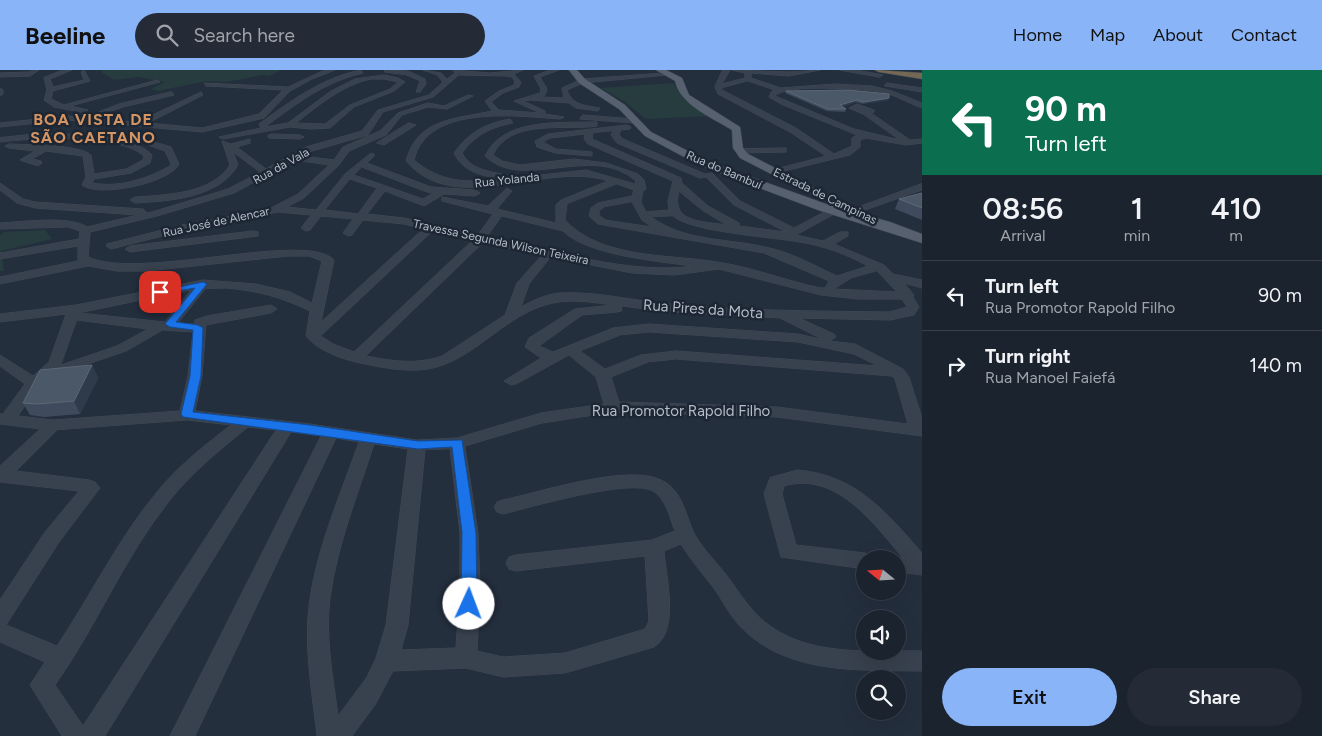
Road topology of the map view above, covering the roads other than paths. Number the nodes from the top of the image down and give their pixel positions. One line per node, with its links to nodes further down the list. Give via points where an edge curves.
1 (69, 70): 14 (street)
2 (332, 70): 31 (street)
3 (426, 70): 27 (street, via 439,74)
4 (488, 70): 18 (street)
5 (520, 70): 21 (street)
6 (556, 70): 43 (street, via 537,76 544,89 543,94)
7 (573, 70): 26 (main road, Rua do Bambuí)
8 (727, 70): 30 (street, via 723,72)
9 (735, 70): 23 (street)
10 (815, 70): 23 (street)
11 (843, 70): 19 (street)
12 (895, 70): 22 (highway)
13 (34, 72): 20 (street)
14 (55, 72): 33 (street, via 47,79)
15 (84, 72): 33 (street, via 87,81)
16 (457, 72): 18 (street); 27 (street, Rua da Vala)
17 (662, 72): 26 (street); 76 (main road, via 679,80 681,90 689,99 737,128)
18 (476, 73): 21 (street)
19 (879, 73): 22 (highway)
20 (0, 75)
21 (508, 75): 50 (street, via 514,76 517,86 487,102)
22 (920, 75)
23 (748, 76): 30 (street); 35 (street)
24 (134, 80): 34 (street)
25 (157, 82): 47 (street)
26 (582, 82): 44 (street, via 564,89); 49 (main road, Rua do Bambuí)
27 (447, 83): 81 (street, Rua da Vala, via 429,97 380,111 363,134)
28 (206, 84): 31 (street)
29 (828, 86): 35 (street); 36 (street, via 863,83); 46 (street, via 880,91)
30 (718, 87): 82 (street, via 720,93 794,130)
31 (290, 89): 64 (street, via 260,116)
32 (0, 90): 39 (street)
33 (50, 90): 45 (street)
34 (92, 90)
35 (781, 90): 67 (street, via 773,93 772,97 777,101)
36 (922, 90)
37 (418, 91): 65 (street, via 423,80 408,73 382,71 343,75 300,98)
38 (185, 93): 57 (street, via 201,94)
39 (0, 94)
40 (172, 94): 53 (street)
41 (470, 96): 48 (street, Rua José de Alencar, via 445,108 428,105)
42 (62, 97): 45 (street)
43 (525, 98): 44 (street); 55 (street, via 517,100)
44 (568, 101): 49 (street, via 582,108)
45 (47, 104): 47 (street)
46 (922, 106)
47 (57, 107): 53 (street)
48 (418, 109): 54 (street); 84 (street, Rua José de Alencar, via 400,114 383,133 346,149)
49 (625, 110): 58 (main road, Rua do Bambuí)
50 (497, 112): 55 (street, Rua Yolanda); 66 (street, Rua Yolanda, via 436,125)
51 (865, 112): 72 (street)
52 (28, 113): 56 (street)
53 (100, 113): 57 (street)
54 (445, 114)
55 (550, 117): 61 (street); 91 (street, via 494,123 464,143 458,153 467,166 478,171)
56 (0, 119)
57 (147, 121): 62 (street)
58 (635, 123): 61 (street); 63 (street); 87 (main road, Rua do Bambuí, via 660,141)
59 (0, 125): 62 (street, via 67,118)
60 (290, 125): 60 (street, via 323,98 356,80 385,78 402,82 392,90 352,106 333,124 319,127); 65 (street)
61 (593, 126): 63 (street); 80 (street, via 588,139); 80 (street, via 538,141 555,151); 99 (street, via 524,128 505,137 494,146 489,156 517,168 576,162 611,166 637,176 640,180)
62 (168, 128): 64 (street)
63 (618, 128): 90 (street, via 615,135 620,141)
64 (202, 130): 69 (street)
65 (257, 130): 69 (street)
66 (424, 135): 85 (street, via 410,127 366,154); 91 (street, Rua Yolanda, via 410,161 433,178 468,184)
67 (866, 136): 72 (street); 82 (street, via 856,138 853,150)
68 (300, 137): 75 (street, via 267,136)
69 (217, 138): 75 (street)
70 (0, 140): 92 (street, via 66,135 139,147 148,155 147,161 128,171)
71 (922, 141): 72 (street)
72 (910, 142): 79 (street)
73 (150, 143): 92 (street, via 168,149 175,164 173,168 147,179 116,186 95,187)
74 (0, 145): 77 (street)
75 (230, 146): 88 (street, via 261,167); 100 (street, via 226,150 234,165 223,180 200,190 162,199)
76 (739, 147): 78 (street); 86 (main road, Estrada de Campinas, via 748,159)
77 (46, 148): 83 (street, via 24,160); 92 (street, via 85,153)
78 (783, 150)
79 (922, 152)
80 (623, 156): 94 (street)
81 (294, 157): 84 (street); 88 (street, Rua da Vala)
82 (833, 157): 86 (street)
83 (38, 163)
84 (336, 163): 101 (street, Rua José de Alencar, via 301,196)
85 (361, 164): 89 (street); 98 (street)
86 (775, 172): 103 (main road, Estrada de Campinas)
87 (726, 173): 90 (street); 103 (main road, Rua do Bambuí)
88 (265, 174): 106 (street, Rua da Vala, via 231,191)
89 (348, 176): 96 (street); 104 (street)
90 (706, 176): 94 (street); 120 (street, via 730,200)
91 (520, 179): 93 (street, Rua Yolanda, via 584,173)
92 (89, 181)
93 (616, 181): 99 (street, Rua Yolanda); 112 (street, via 561,203 558,212)
94 (677, 182): 105 (street, via 672,207); 115 (street, via 705,208)
95 (0, 186): 106 (street, via 20,201 35,205)
96 (381, 186): 98 (street, via 424,203); 108 (street)
97 (922, 187): 103 (street)
98 (438, 194): 102 (street); 102 (street, via 507,191)
99 (638, 194): 107 (street, via 637,206); 117 (street, via 601,205 594,210 594,216 602,222)
100 (135, 200)
101 (278, 210): 104 (street, Travessa Segunda Wilson Teixeira); 118 (street, Rua José de Alencar, via 182,228 111,246 139,249)
102 (494, 211): 112 (street); 122 (street)
103 (844, 212): 114 (main road, Rua do Bambuí); 120 (street)
104 (317, 213): 108 (street, Travessa Segunda Wilson Teixeira); 111 (street)
105 (675, 213): 107 (street); 115 (street, via 692,221)
106 (154, 214): 113 (street, Rua da Vala)
107 (644, 215): 117 (street)
108 (359, 216): 110 (street, Travessa Segunda Wilson Teixeira); 116 (street)
109 (0, 226): 113 (street, via 74,225)
110 (431, 227): 122 (street, Travessa Segunda Wilson Teixeira); 148 (street)
111 (306, 228)
112 (565, 228): 129 (street, via 599,246 631,254)
113 (85, 230): 123 (street)
114 (897, 230): 121 (main road)
115 (748, 231): 120 (street)
116 (348, 233)
117 (666, 233): 125 (street)
118 (254, 234)
119 (844, 234): 124 (street)
120 (789, 236): 124 (street); 125 (street)
121 (922, 239)
122 (481, 240): 126 (street, Travessa Segunda Wilson Teixeira); 152 (street)
123 (82, 242): 127 (street); 128 (street)
124 (823, 245): 130 (street)
125 (767, 250): 131 (street); 133 (street)
126 (548, 254): 129 (street, Travessa Segunda Wilson Teixeira, via 654,273); 144 (street, via 523,283)
127 (0, 256)
128 (85, 263): 134 (street); 140 (street, via 108,268 144,268 306,252 328,260)
129 (717, 266): 131 (street)
130 (880, 267): 132 (street); 133 (street)
131 (748, 272): 137 (street)
132 (891, 277): 136 (street); 138 (street)
133 (836, 280): 137 (street)
134 (0, 281)
135 (203, 284): 140 (street, via 255,286); 142 (street); 146 (street)
136 (922, 284)
137 (826, 291): 138 (street)
138 (908, 296): 143 (street, Rua Pires da Mota, via 913,308 910,312 890,316)
139 (644, 305): 143 (street, Rua Pires da Mota); 144 (street, Rua Pires da Mota, via 559,297 538,303); 151 (street, via 579,312 534,341 532,347 535,350)
140 (316, 308): 148 (street)
141 (271, 309): 147 (street)
142 (74, 313): 145 (street); 146 (street, via 123,323); 156 (street, via 59,356)
143 (780, 314): 150 (street)
144 (511, 317): 152 (street, Rua Pires da Mota, via 447,359 433,364 396,366)
145 (0, 318)
146 (165, 325): 147 (street); 156 (street, via 138,340)
147 (200, 325): 159 (street, via 196,376)
148 (313, 336): 152 (street, Rua Pires da Mota, via 328,347)
149 (571, 350): 150 (street, via 618,331 649,328 798,338); 151 (street); 155 (street)
150 (858, 351): 154 (street)
151 (554, 356): 157 (street)
152 (356, 358)
153 (0, 359): 156 (street)
154 (898, 372): 155 (street, via 676,354 646,358); 165 (street, via 905,383)
155 (603, 375): 158 (street)
156 (39, 379): 160 (street)
157 (511, 381)
158 (613, 407): 165 (street, Rua Promotor Rapold Filho, via 777,412); 167 (street, Rua Promotor Rapold Filho, via 541,418)
159 (187, 414): 161 (street, Rua Promotor Rapold Filho); 162 (street, Rua Promotor Rapold Filho)
160 (4, 420): 162 (street, Rua Promotor Rapold Filho)
161 (246, 421): 163 (street, Rua Promotor Rapold Filho); 179 (street, via 198,460 155,506)
162 (53, 425): 169 (street)
163 (286, 426): 164 (street, Rua Promotor Rapold Filho); 184 (street)
164 (331, 432): 166 (street, Rua Promotor Rapold Filho); 185 (street)
165 (921, 432)
166 (368, 438): 168 (street, Rua Promotor Rapold Filho); 186 (street, via 330,556 320,599 319,645)
167 (457, 443): 168 (street, Rua Promotor Rapold Filho); 180 (street, via 469,533)
168 (418, 445): 181 (street, via 397,625)
169 (1, 476): 177 (street, via 91,488 52,537)
170 (503, 507): 171 (street, via 611,484 649,482 669,493)
171 (686, 534): 172 (street); 182 (street, via 748,620 769,637 810,655 837,659)
172 (654, 547): 174 (street); 180 (street, via 660,621 653,636 565,662 503,667)
173 (856, 560): 176 (street, via 788,552 773,494 776,482 788,476 808,475 827,479 844,488 866,505)
174 (516, 563)
175 (906, 565): 176 (street)
176 (922, 567)
177 (0, 618)
178 (0, 632): 179 (street)
179 (61, 658): 183 (street, via 41,685)
180 (466, 658): 181 (street)
181 (388, 661): 187 (street, via 376,686)
182 (922, 661)
183 (76, 736)
184 (91, 736)
185 (182, 736)
186 (329, 736)
187 (336, 736)

